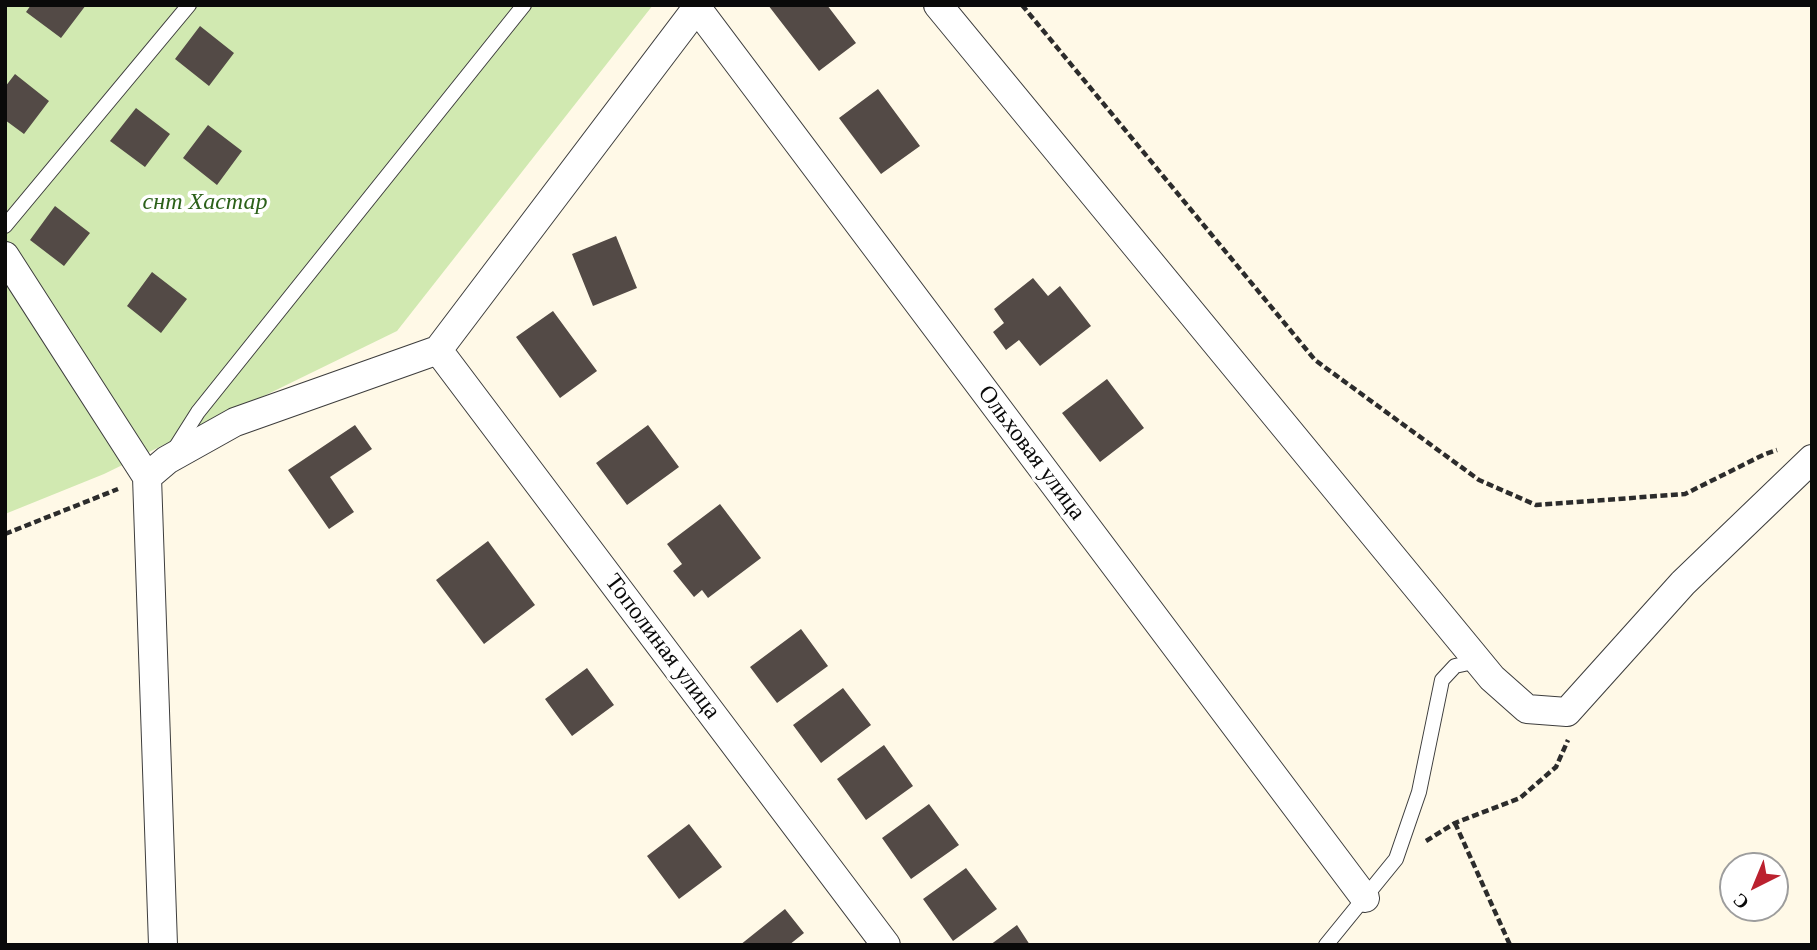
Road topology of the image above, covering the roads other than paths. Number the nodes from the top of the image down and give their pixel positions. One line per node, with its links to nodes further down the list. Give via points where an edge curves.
1 (189, 5): 5 (lane)
2 (524, 5): 9 (lane)
3 (938, 5): 10 (street)
4 (698, 7): 7 (street); 11 (street, Ольховая улица)
5 (5, 226)
6 (5, 256): 9 (street)
7 (438, 350): 9 (street, via 235,422); 13 (street, Тополиная улица)
8 (1800, 453): 10 (street, via 1566,712 1527,709)
9 (157, 468): 12 (street)
10 (1478, 661): 11 (lane, via 1455,666 1442,680 1419,792 1396,859)
11 (1365, 898): 14 (lane)
12 (163, 945)
13 (886, 945)
14 (1326, 945)

